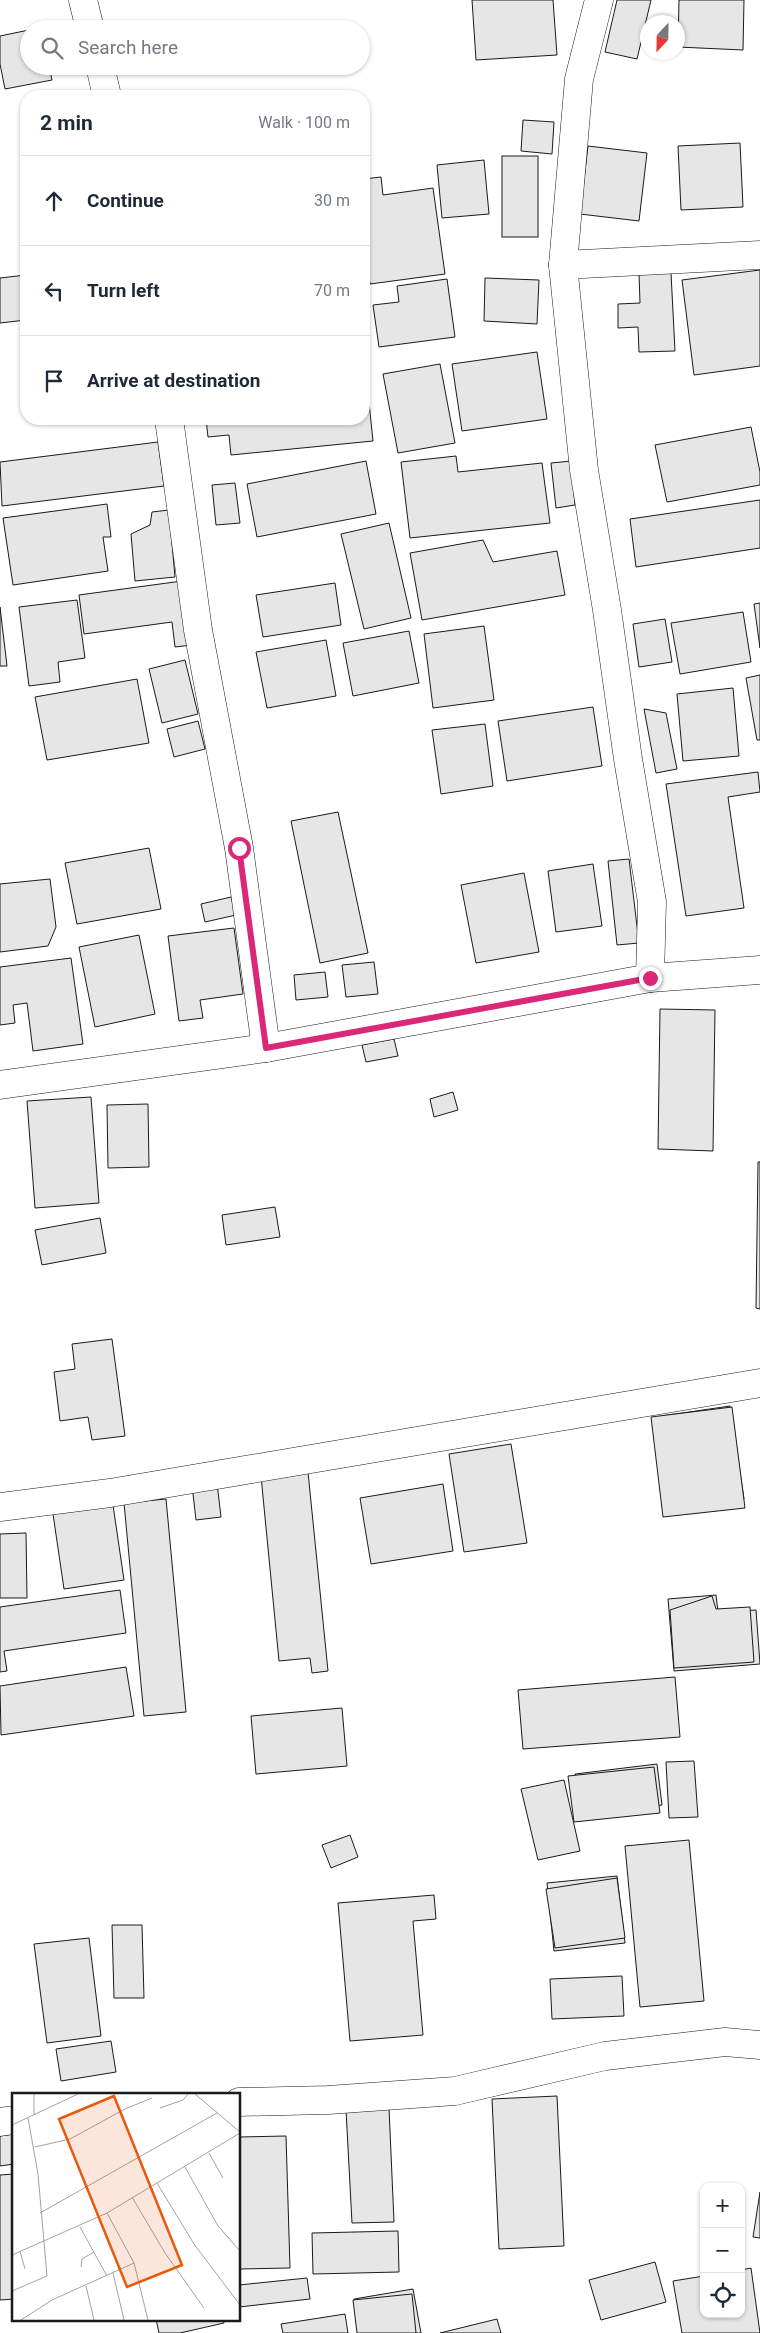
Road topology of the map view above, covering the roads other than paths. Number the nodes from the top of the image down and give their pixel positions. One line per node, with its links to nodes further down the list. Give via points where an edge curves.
1 (83, 0): 3 (street)
2 (599, 0): 7 (street, via 579,79)
3 (88, 20)
4 (102, 75): 5 (street)
5 (106, 90)
6 (760, 255): 7 (street)
7 (563, 265): 10 (street, via 584,470 652,902)
8 (170, 425): 11 (street, via 198,630 239,848)
9 (760, 970): 10 (street)
10 (650, 978): 11 (street)
11 (266, 1048): 12 (street)
12 (0, 1085)
13 (760, 1383): 14 (street, via 110,1493)
14 (0, 1507)
15 (760, 2045): 16 (street, via 725,2042 604,2056 455,2091 328,2100)
16 (240, 2102)

